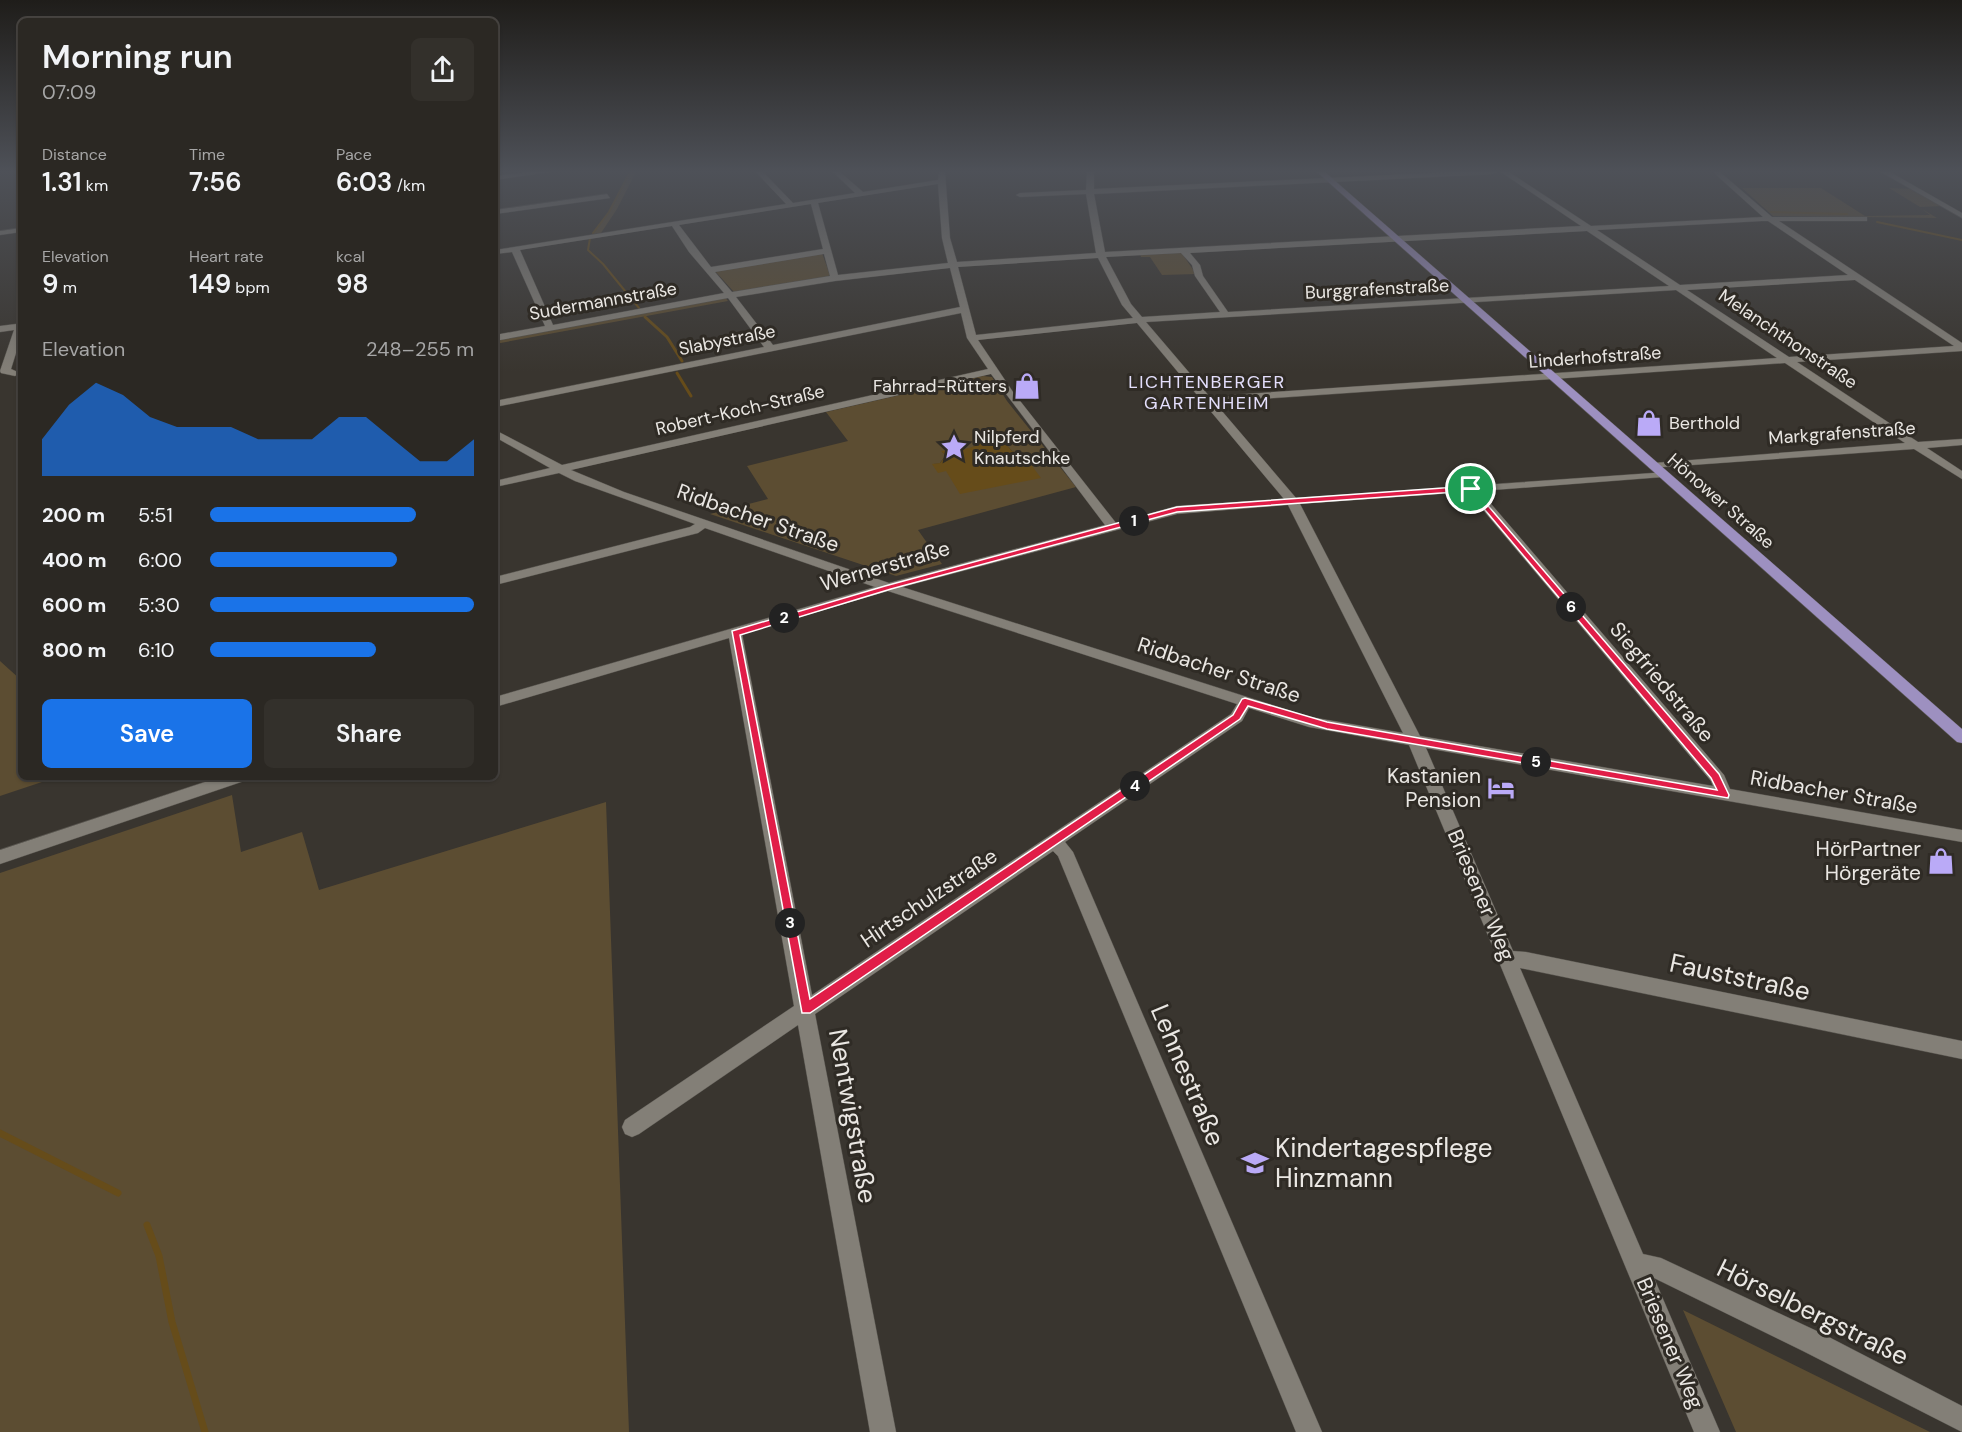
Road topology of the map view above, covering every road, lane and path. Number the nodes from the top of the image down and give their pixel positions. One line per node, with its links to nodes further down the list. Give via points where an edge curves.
1 (574, 239): 10 (street)
2 (685, 239): 16 (street)
3 (823, 239): 12 (street)
4 (947, 239): 15 (street)
5 (1098, 239): 14 (street, Briesener Weg)
6 (1398, 239): 7 (street, Sudermannstraße); 13 (street, Sudermannstraße); 21 (main road, Hönower Straße)
7 (1401, 239)
8 (1604, 239): 19 (street, Melanchthonstraße)
9 (1799, 239): 17 (street)
10 (516, 248): 11 (street); 26 (street)
11 (498, 251)
12 (826, 251): 16 (street); 18 (street)
13 (1184, 251): 14 (street, Sudermannstraße); 23 (street)
14 (1101, 255): 15 (street, Sudermannstraße); 24 (street, Briesener Weg)
15 (952, 266): 18 (street, Sudermannstraße); 22 (street)
16 (710, 270): 20 (street)
17 (1856, 277): 19 (street, Burggrafenstraße); 31 (street)
18 (835, 278): 20 (street, Sudermannstraße)
19 (1677, 287): 21 (street, Burggrafenstraße); 33 (street, Melanchthonstraße)
20 (730, 295): 26 (street, Sudermannstraße); 32 (street)
21 (1466, 300): 23 (street, Burggrafenstraße); 36 (main road, Hönower Straße)
22 (965, 309): 30 (street); 32 (street, Slabystraße)
23 (1226, 315): 24 (street, Burggrafenstraße)
24 (1138, 320): 30 (street, Burggrafenstraße); 48 (street, Briesener Weg)
25 (18, 324): 27 (street)
26 (550, 328): 29 (street, Sudermannstraße)
27 (0, 329)
28 (18, 330): 34 (street, via 5,371)
29 (498, 337)
30 (972, 338): 35 (street)
31 (1962, 347): 33 (street, Linderhofstraße)
32 (770, 348): 39 (street, Slabystraße)
33 (1786, 360): 36 (street, Linderhofstraße); 42 (street, Melanchthonstraße)
34 (18, 371): 37 (street)
35 (993, 371): 43 (street, Robert-Koch-Straße); 50 (street)
36 (1552, 376): 38 (street, Linderhofstraße); 44 (main road, Hönower Straße)
37 (0, 381)
38 (1231, 398)
39 (498, 403)
40 (498, 435): 43 (street, Ridbacher Straße)
41 (1962, 442): 42 (street, Markgrafenstraße)
42 (1917, 446): 44 (street, Markgrafenstraße); 45 (street, Melanchthonstraße)
43 (560, 469): 46 (street, Robert-Koch-Straße); 49 (street, Ridbacher Straße)
44 (1658, 470): 47 (street, Markgrafenstraße); 56 (main road, Hönower Straße)
45 (1962, 476)
46 (498, 483)
47 (1471, 489): 48 (street, Markgrafenstraße); 59 (street, Siegfriedstraße, via 1716,776)
48 (1292, 501): 50 (street, Wernerstraße, via 1183,509); 57 (street, Briesener Weg)
49 (704, 523): 51 (street, via 694,530); 52 (street, Ridbacher Straße)
50 (1113, 527): 52 (street, Wernerstraße)
51 (498, 580)
52 (888, 587): 53 (street, Wernerstraße); 55 (street, Ridbacher Straße)
53 (735, 633): 54 (street, Wernerstraße); 64 (street, Nentwigstraße)
54 (498, 701)
55 (1245, 702): 57 (street, Ridbacher Straße, via 1309,722); 61 (street, Hirtschulzstraße, via 1237,717)
56 (1962, 738)
57 (1415, 741): 59 (street, Ridbacher Straße); 63 (street, Briesener Weg)
58 (229, 780): 62 (street)
59 (1724, 795): 60 (street, Ridbacher Straße)
60 (1962, 836)
61 (1054, 842): 64 (street, Hirtschulzstraße); 70 (street, Lehnestraße, via 1065,852)
62 (0, 857)
63 (1508, 959): 65 (street, Fauststraße); 67 (street, Briesener Weg)
64 (806, 1009): 66 (street, Hirtschulzstraße); 69 (street, Nentwigstraße)
65 (1962, 1050)
66 (632, 1127)
67 (1637, 1265): 68 (street, Hörselbergstraße, via 1653,1266); 71 (street, Briesener Weg)
68 (1962, 1419)
69 (883, 1432)
70 (1309, 1432)
71 (1707, 1432)

